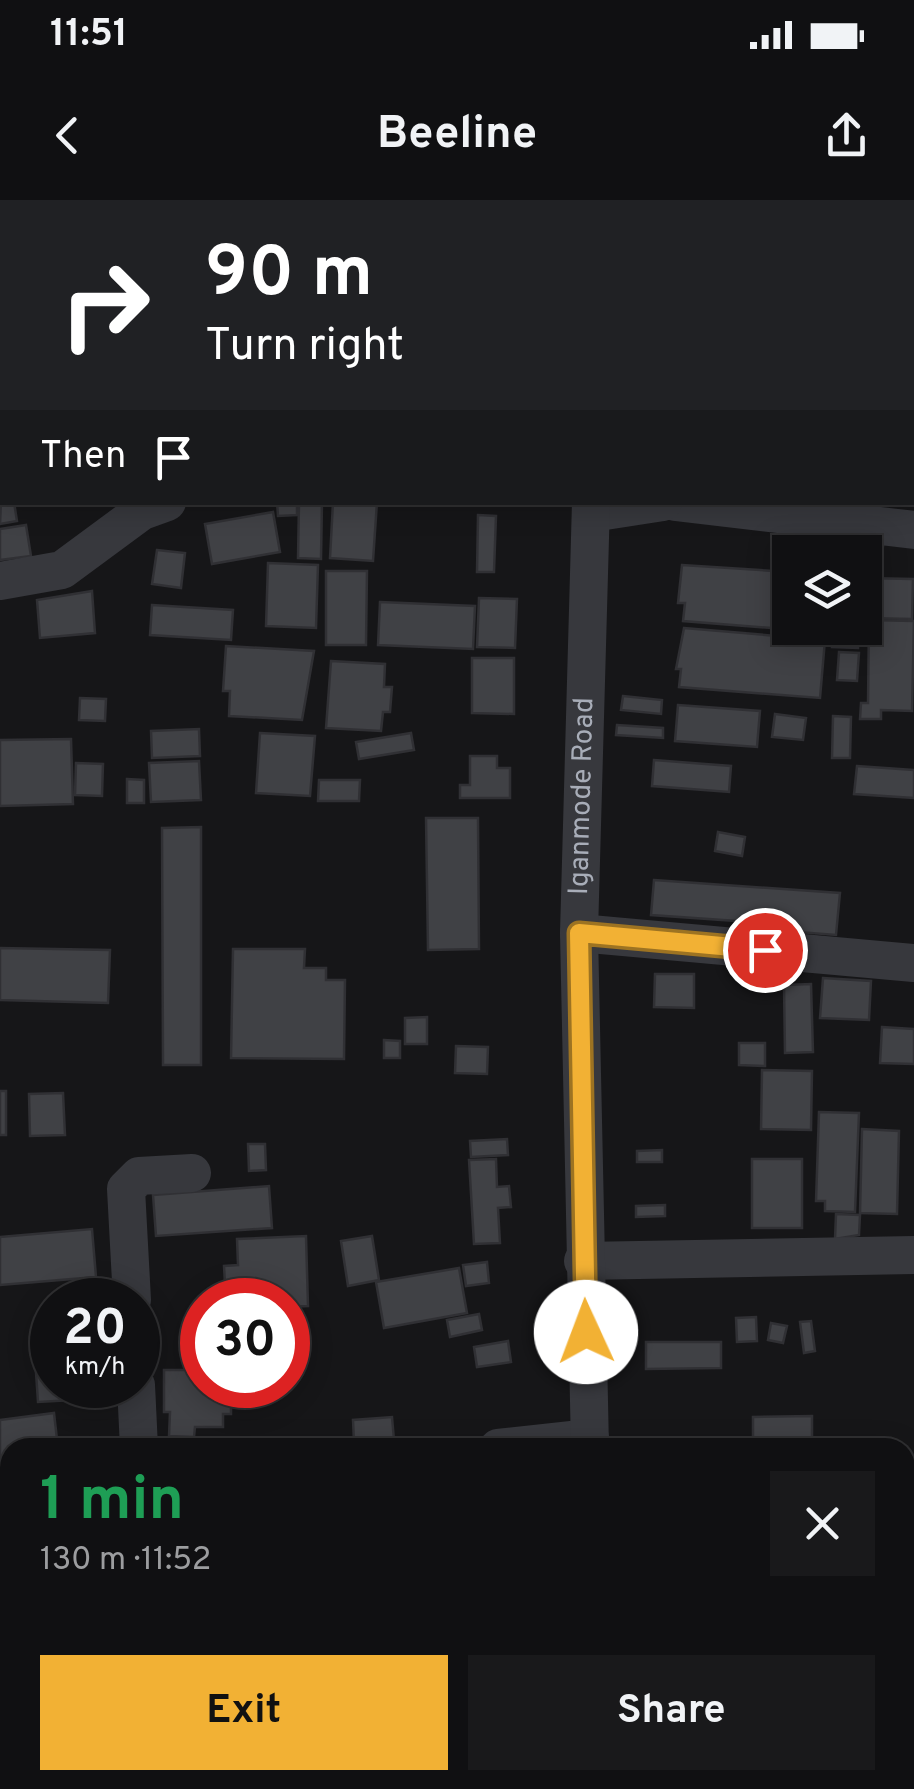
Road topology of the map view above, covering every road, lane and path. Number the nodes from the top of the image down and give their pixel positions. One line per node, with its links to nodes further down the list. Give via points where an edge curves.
1 (150, 505): 6 (street, via 62,570)
2 (627, 505): 4 (street)
3 (702, 505): 5 (street)
4 (591, 508): 7 (street, Iganmode Road)
5 (914, 530)
6 (0, 581)
7 (579, 933): 8 (street); 11 (street, Iganmode Road)
8 (914, 963)
9 (192, 1173): 12 (street, via 139,1176 126,1189)
10 (914, 1255): 11 (street)
11 (583, 1261): 15 (street, Iganmode Road)
12 (131, 1278)
13 (137, 1408): 14 (street)
14 (138, 1438)
15 (590, 1438)

